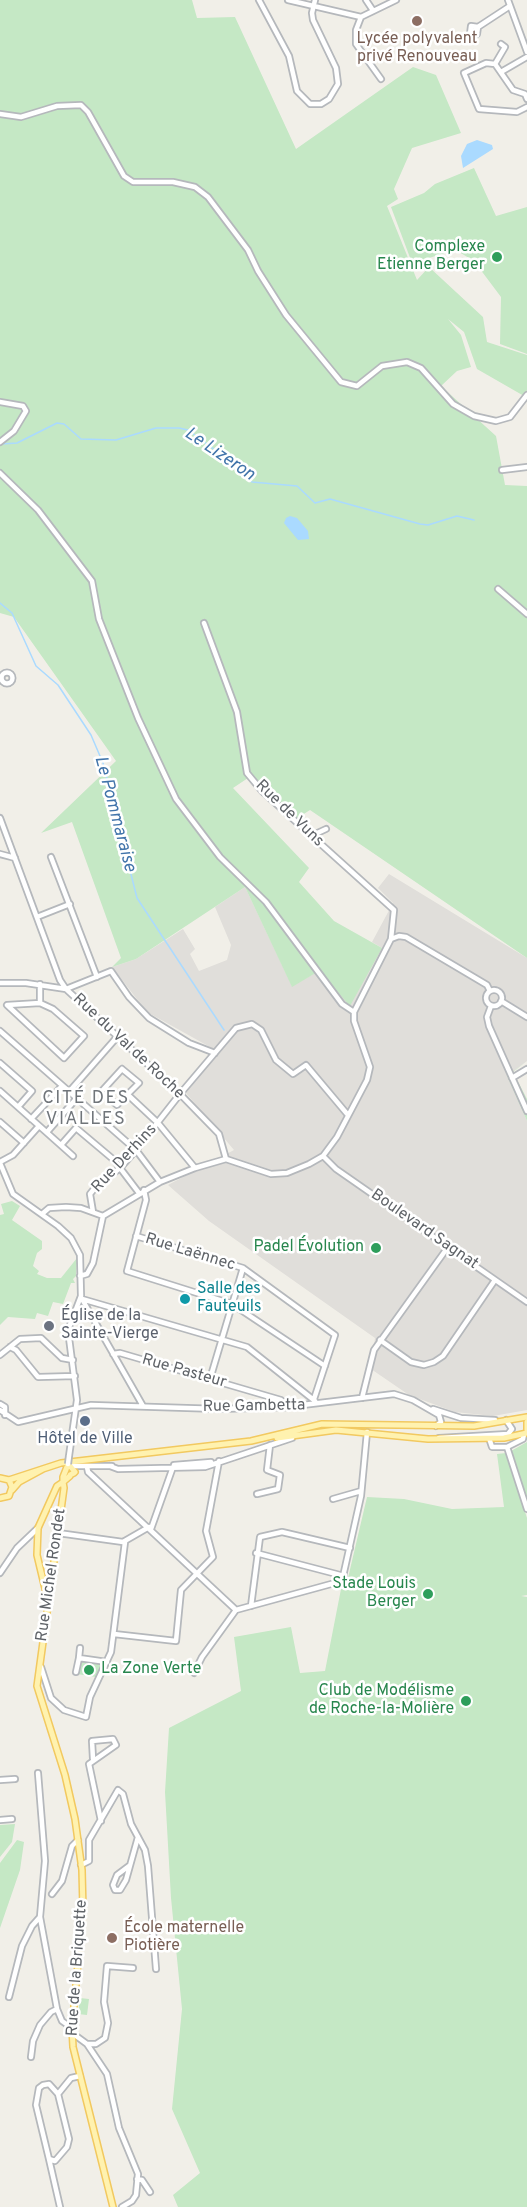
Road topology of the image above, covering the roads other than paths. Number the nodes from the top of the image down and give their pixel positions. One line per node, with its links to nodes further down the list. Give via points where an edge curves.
1 (259, 0): 5 (street, via 289,56 297,91 310,104 321,104 338,84 336,68 314,21)
2 (288, 0): 5 (street)
3 (366, 0): 7 (street)
4 (396, 0): 7 (street)
5 (315, 3): 8 (street)
6 (509, 3): 9 (street); 11 (street)
7 (372, 9): 8 (street)
8 (361, 17): 15 (street, via 356,44)
9 (478, 27)
10 (501, 44): 13 (street, via 505,47)
11 (527, 52)
12 (527, 57): 14 (street)
13 (495, 64): 14 (street); 17 (street, via 486,63 464,73 475,105 479,109 517,112)
14 (501, 72): 16 (street, via 513,90 525,94)
15 (381, 79)
16 (527, 99)
17 (527, 107)
18 (0, 114): 19 (street, via 21,117 57,106 81,105 124,176 133,182 195,188 208,197 248,250 286,315 341,382 357,386 382,366 407,362 421,368 453,404 474,416 496,421 510,417)
19 (527, 395)
20 (0, 402): 21 (street, via 23,406 26,411 14,431)
21 (0, 442)
22 (527, 467): 23 (street)
23 (502, 470)
24 (0, 473): 45 (street, via 38,510 92,581 99,619 138,718 177,799 220,857 266,902 342,1004)
25 (498, 589): 26 (street)
26 (527, 614)
27 (204, 623): 30 (street, Rue de Vuns, via 237,712 247,773)
28 (0, 818): 33 (street)
29 (326, 829): 30 (street)
30 (311, 836): 36 (street, Rue de Vuns, via 394,910)
31 (0, 854): 33 (street)
32 (51, 857): 34 (street)
33 (15, 858): 35 (street)
34 (70, 904): 35 (street); 37 (street)
35 (37, 917): 40 (street)
36 (391, 939): 41 (street, via 406,938 487,985); 45 (street)
37 (98, 976): 40 (street); 49 (street, via 111,970 149,1018 189,1043)
38 (0, 983): 39 (street, Rue du Val de Roche)
39 (40, 984): 40 (street, Rue du Val de Roche); 43 (street)
40 (66, 989): 48 (street, Rue du Val de Roche)
41 (490, 991): 42 (street, via 498,992); 44 (street, via 486,1000)
42 (501, 1001): 44 (street); 46 (street)
43 (40, 1003): 43 (street, via 84,1036 64,1058 7,1005)
44 (491, 1006): 52 (street, via 489,1026)
45 (354, 1012): 61 (street, via 370,1068)
46 (527, 1017)
47 (0, 1031): 53 (street)
48 (118, 1036): 55 (street); 57 (street, Rue du Val de Roche)
49 (215, 1053): 57 (street, Rue Derhins); 61 (street, Rue Derhins, via 236,1028 252,1024 261,1030 276,1060 293,1074 306,1065)
50 (0, 1063): 59 (street, via 32,1091)
51 (527, 1069): 52 (street)
52 (512, 1078): 60 (street)
53 (61, 1087): 55 (street); 62 (street)
54 (0, 1091): 59 (street)
55 (68, 1093): 58 (street)
56 (127, 1094): 56 (street, via 117,1106 101,1092 122,1069 139,1083); 64 (street)
57 (180, 1094): 64 (street, Rue Derhins); 72 (street, Rue du Val de Roche, via 219,1134)
58 (76, 1099): 66 (street); 69 (street)
59 (18, 1107): 62 (street)
60 (527, 1111)
61 (348, 1114): 71 (street)
62 (31, 1119): 65 (street)
63 (0, 1122): 67 (street)
64 (158, 1123): 69 (street, Rue Derhins); 75 (street)
65 (39, 1126): 66 (street); 67 (street)
66 (47, 1132): 68 (street)
67 (24, 1143): 73 (street)
68 (61, 1145): 70 (street); 74 (street, via 76,1128)
69 (136, 1150): 74 (street, Rue Derhins); 76 (street)
70 (73, 1156)
71 (323, 1156): 72 (street, via 288,1173 271,1174); 82 (street, Boulevard Sagnat)
72 (226, 1159): 75 (street)
73 (0, 1162): 79 (street, via 14,1194)
74 (120, 1168): 77 (street); 78 (street, Rue Derhins, via 90,1194)
75 (195, 1168): 76 (street)
76 (160, 1182): 77 (street)
77 (141, 1191): 80 (street); 81 (street, via 146,1200)
78 (93, 1212): 79 (street, via 66,1207 49,1208); 80 (street)
79 (42, 1214): 84 (street, via 73,1242 81,1264)
80 (103, 1216): 84 (street, via 93,1263 87,1274)
81 (136, 1236): 83 (street, Rue Laënnec); 89 (street, via 127,1271)
82 (448, 1247): 85 (street, Boulevard Sagnat); 91 (street)
83 (243, 1268): 89 (street); 96 (street, Rue Laënnec, via 335,1335)
84 (80, 1276): 87 (street)
85 (495, 1280): 88 (street, Boulevard Sagnat); 91 (street, via 443,1356 434,1362 411,1362)
86 (527, 1293): 88 (street)
87 (82, 1298): 90 (street); 93 (street); 95 (street, via 68,1330)
88 (525, 1300)
89 (232, 1304): 90 (street); 96 (street)
90 (221, 1340): 98 (street); 100 (street, via 247,1347)
91 (380, 1340): 99 (street, via 370,1358)
92 (9, 1347): 94 (street); 95 (street, via 20,1340 41,1338 62,1358); 97 (street, via 39,1377)
93 (113, 1354): 98 (street, Rue Pasteur); 102 (street)
94 (0, 1355)
95 (73, 1360): 97 (street)
96 (325, 1366): 100 (street, Rue Laënnec)
97 (75, 1376): 105 (street)
98 (210, 1379): 103 (street, Rue Pasteur, via 281,1400)
99 (362, 1398): 100 (street, Rue Gambetta); 104 (street, Rue Gambetta, via 394,1394)
100 (315, 1402): 103 (street, Rue Gambetta)
101 (0, 1404): 107 (street)
102 (143, 1406): 103 (street, Rue Gambetta); 105 (street, Rue Gambetta, via 91,1405)
103 (286, 1407)
104 (428, 1408): 109 (street, Rue Gambetta, via 461,1418); 110 (street, via 441,1419)
105 (76, 1409): 107 (street, Rue Gambetta, via 18,1422); 123 (street, bridge)
106 (0, 1410): 107 (street)
107 (5, 1415)
108 (527, 1418): 109 (main road); 112 (main road)
109 (507, 1421): 110 (main road); 114 (street, via 512,1431 508,1434)
110 (435, 1426): 117 (main road, via 322,1424)
111 (367, 1432): 113 (main road); 114 (main road); 128 (street)
112 (526, 1432): 115 (main road); 118 (street, via 523,1439)
113 (306, 1433): 116 (street); 117 (main road)
114 (436, 1438): 115 (main road)
115 (489, 1438): 118 (street, via 492,1447)
116 (270, 1445): 119 (street); 129 (street, via 267,1470 280,1475 278,1489)
117 (207, 1447): 121 (main road, via 75,1460)
118 (507, 1447): 132 (street)
119 (219, 1461): 120 (street, via 205,1467); 139 (street, via 206,1531 213,1557)
120 (173, 1466): 122 (street); 134 (street)
121 (45, 1467): 125 (main road); 127 (main road)
122 (87, 1467): 123 (street); 134 (street)
123 (70, 1470): 126 (main road)
124 (0, 1478): 125 (main road)
125 (9, 1480): 127 (main road)
126 (64, 1485): 133 (main road, via 57,1486); 135 (main road, Rue Michel Rondet)
127 (12, 1490): 130 (main road)
128 (361, 1491): 131 (street); 137 (street)
129 (257, 1494)
130 (1, 1499)
131 (333, 1499)
132 (527, 1509)
133 (38, 1528): 140 (street, via 17,1548); 142 (main road, via 37,1555)
134 (150, 1528): 136 (street); 139 (street)
135 (58, 1533): 136 (street); 142 (main road, Rue Michel Rondet)
136 (125, 1542): 145 (street)
137 (350, 1548): 138 (street, via 272,1532 260,1537); 141 (street)
138 (256, 1553): 141 (street); 143 (street)
139 (197, 1573): 144 (street); 145 (street, via 181,1590 176,1641)
140 (0, 1574)
141 (344, 1576): 143 (street, via 342,1581)
142 (48, 1601): 148 (main road, Rue Michel Rondet)
143 (251, 1606): 144 (street)
144 (236, 1610): 151 (street)
145 (114, 1634): 149 (street)
146 (80, 1648): 147 (street)
147 (79, 1658): 149 (street); 150 (street)
148 (39, 1662): 149 (street, via 51,1698 64,1710 86,1717 90,1697); 152 (main road, Rue Michel Rondet, via 37,1686)
149 (107, 1662)
150 (76, 1672)
151 (194, 1673)
152 (49, 1728): 161 (main road, Rue de la Briquette, via 65,1775)
153 (93, 1759): 153 (street, via 116,1745 113,1739 92,1741); 159 (street, via 89,1764)
154 (38, 1773): 165 (street, via 45,1862)
155 (15, 1779): 156 (street)
156 (0, 1780)
157 (12, 1819): 158 (street)
158 (0, 1820)
159 (101, 1821): 160 (street, via 118,1790 123,1794); 162 (street, via 89,1840 89,1861)
160 (138, 1837): 163 (street); 167 (street, via 148,1866)
161 (78, 1840): 162 (main road, Rue de la Briquette); 164 (street, via 72,1846 62,1881)
162 (81, 1865): 170 (main road, Rue de la Briquette, via 83,1910)
163 (129, 1866): 163 (street, via 126,1880 120,1890 115,1890 117,1875)
164 (52, 1894)
165 (40, 1918): 168 (street, via 22,1946); 169 (street)
166 (134, 1968): 171 (street, via 107,1966 104,2002 108,2030 101,2042)
167 (156, 1969)
168 (9, 1997)
169 (57, 2009): 170 (street); 172 (street, via 40,2025)
170 (72, 2031): 171 (street); 173 (main road, Rue de la Briquette)
171 (87, 2044): 176 (street, via 108,2074 118,2128 136,2167)
172 (31, 2057)
173 (80, 2076): 174 (street, via 71,2078); 179 (main road, Rue de la Briquette)
174 (58, 2094): 175 (street, via 69,2139 55,2161); 175 (street, via 49,2084 43,2085 36,2105)
175 (50, 2159): 178 (street)
176 (137, 2179): 177 (street); 180 (street, via 132,2201)
177 (150, 2192)
178 (60, 2207)
179 (113, 2207)
180 (122, 2207)

